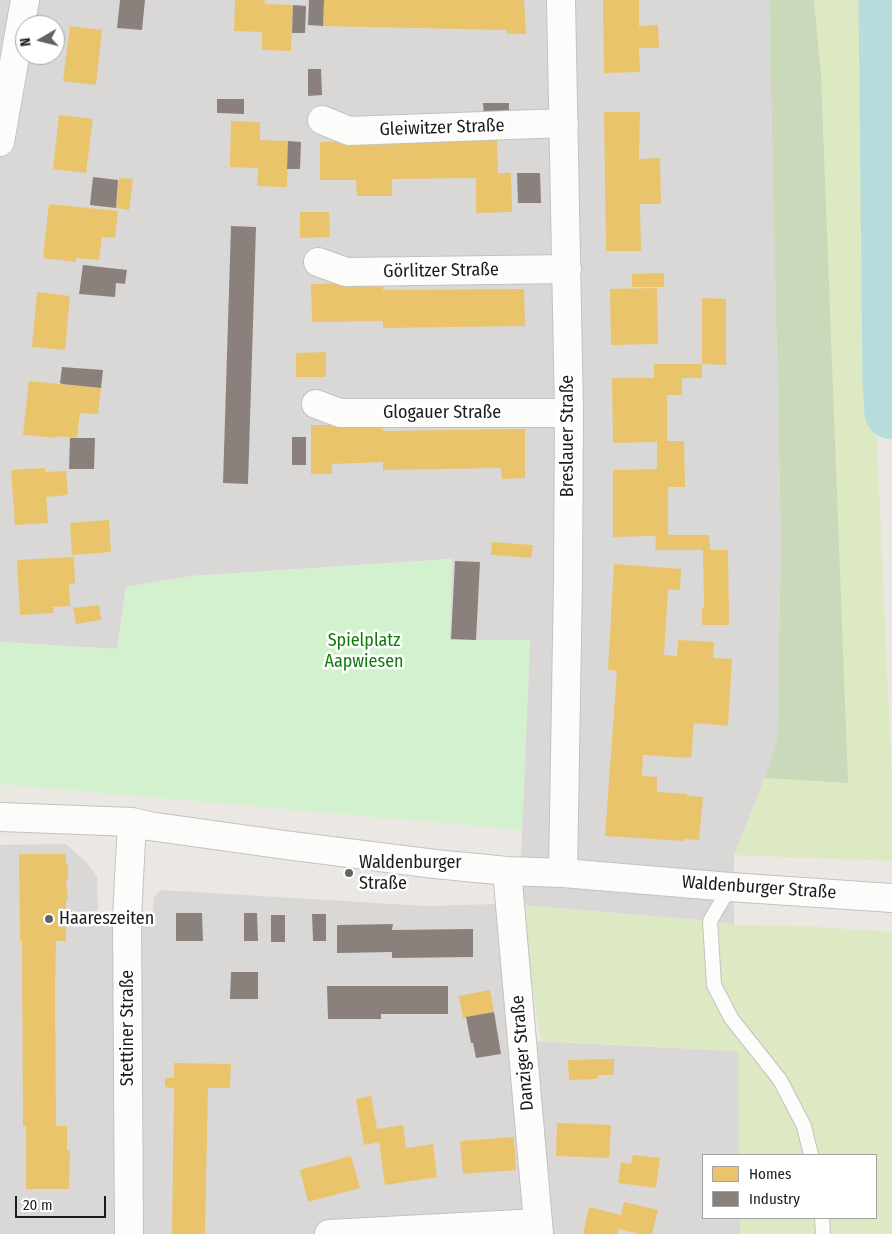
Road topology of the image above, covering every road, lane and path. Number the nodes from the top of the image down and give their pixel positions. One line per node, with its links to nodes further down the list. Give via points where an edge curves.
1 (25, 0): 5 (street)
2 (561, 0): 4 (street, Breslauer Straße)
3 (322, 120): 4 (street, Gleiwitzer Straße, via 349,131)
4 (564, 123): 7 (street, Breslauer Straße)
5 (1, 127)
6 (318, 262): 7 (street, Görlitzer Straße, via 346,272)
7 (567, 269): 9 (street, Breslauer Straße)
8 (316, 404): 9 (street, Glogauer Straße, via 340,413)
9 (569, 413): 13 (street, Breslauer Straße)
10 (0, 817): 11 (street, Waldenburger Straße)
11 (132, 822): 12 (street, Waldenburger Straße, via 285,845); 19 (street, Stettiner Straße, via 127,917)
12 (507, 871): 13 (street, Waldenburger Straße); 18 (street, Danziger Straße)
13 (564, 873): 14 (street, Waldenburger Straße)
14 (730, 887): 15 (street, Waldenburger Straße); 16 (lane, via 710,921 714,985 731,1018 780,1080 804,1126)
15 (892, 898)
16 (810, 1154)
17 (822, 1219): 21 (lane)
18 (538, 1228): 20 (street)
19 (130, 1234)
20 (329, 1234)
21 (823, 1234)

